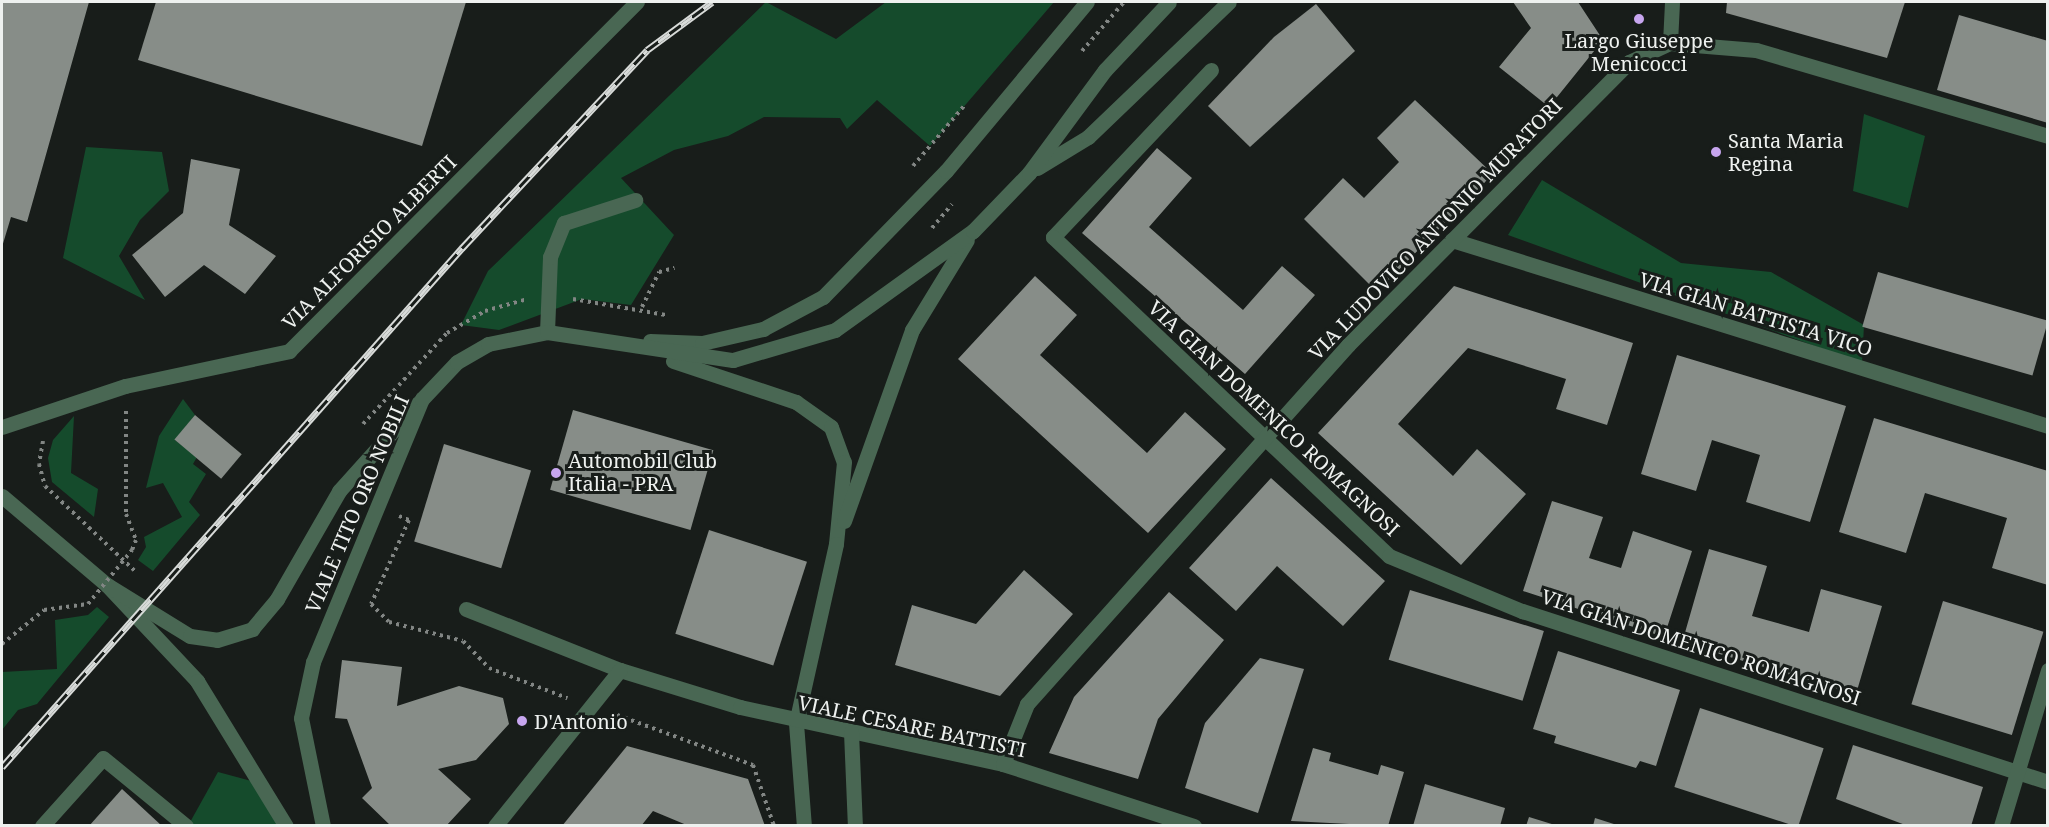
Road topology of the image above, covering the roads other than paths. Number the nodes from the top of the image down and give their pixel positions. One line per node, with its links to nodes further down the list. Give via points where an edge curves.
1 (637, 2): 17 (street, VIA ALFORISIO ALBERTI, via 289,351 125,387)
2 (1087, 2): 14 (street, via 946,171 823,297 763,329 702,343)
3 (1169, 2): 9 (street, VIALE TITO ORO NOBILI, via 1105,70)
4 (1229, 2): 9 (street, via 1088,137)
5 (1672, 2): 6 (street)
6 (1670, 43): 8 (street, VIA LUDOVICO ANTONIO MURATORI, via 1756,50); 12 (street, VIA LUDOVICO ANTONIO MURATORI, via 1629,62)
7 (1211, 70): 18 (street, VIA GIAN DOMENICO ROMAGNOSI, via 1053,237)
8 (2048, 136)
9 (1029, 173): 11 (street, VIALE TITO ORO NOBILI)
10 (635, 200): 13 (street, via 564,224 550,257)
11 (973, 231): 14 (street, VIALE TITO ORO NOBILI, via 835,330 768,354 733,360 696,358); 20 (street, VIALE TITO ORO NOBILI, via 912,330)
12 (1452, 240): 16 (street, VIA GIAN BATTISTA VICO); 18 (street, VIA LUDOVICO ANTONIO MURATORI)
13 (547, 332): 14 (street, VIALE TITO ORO NOBILI); 15 (street, VIALE TITO ORO NOBILI, via 488,344 457,362)
14 (608, 339): 20 (street, VIALE TITO ORO NOBILI, via 796,402 822,419 844,462)
15 (422, 399): 21 (street, via 365,455 339,490 277,599 252,629 217,640 190,636); 33 (street, VIALE TITO ORO NOBILI, via 314,662 301,718)
16 (2048, 426)
17 (2, 427)
18 (1264, 440): 27 (street, VIA LUDOVICO ANTONIO MURATORI, via 1027,704); 28 (street, VIA GIAN DOMENICO ROMAGNOSI, via 1389,556 1522,611)
19 (2, 496): 21 (street)
20 (836, 544): 25 (street, VIALE TITO ORO NOBILI)
21 (106, 585): 32 (street, via 197,681)
22 (466, 609): 23 (street, VIALE CESARE BATTISTI)
23 (620, 670): 25 (street, VIALE CESARE BATTISTI); 34 (street)
24 (2048, 670): 28 (street)
25 (795, 723): 26 (street, VIALE CESARE BATTISTI); 35 (street, VIALE TITO ORO NOBILI)
26 (851, 732): 27 (street, VIALE CESARE BATTISTI); 36 (street)
27 (1003, 764): 37 (street, VIALE CESARE BATTISTI)
28 (2016, 772): 29 (street, VIA GIAN DOMENICO ROMAGNOSI); 38 (street)
29 (2048, 782)
30 (42, 825): 31 (street, via 103,758)
31 (186, 825)
32 (286, 825)
33 (323, 825)
34 (495, 825)
35 (804, 825)
36 (855, 825)
37 (1194, 825)
38 (2001, 825)

